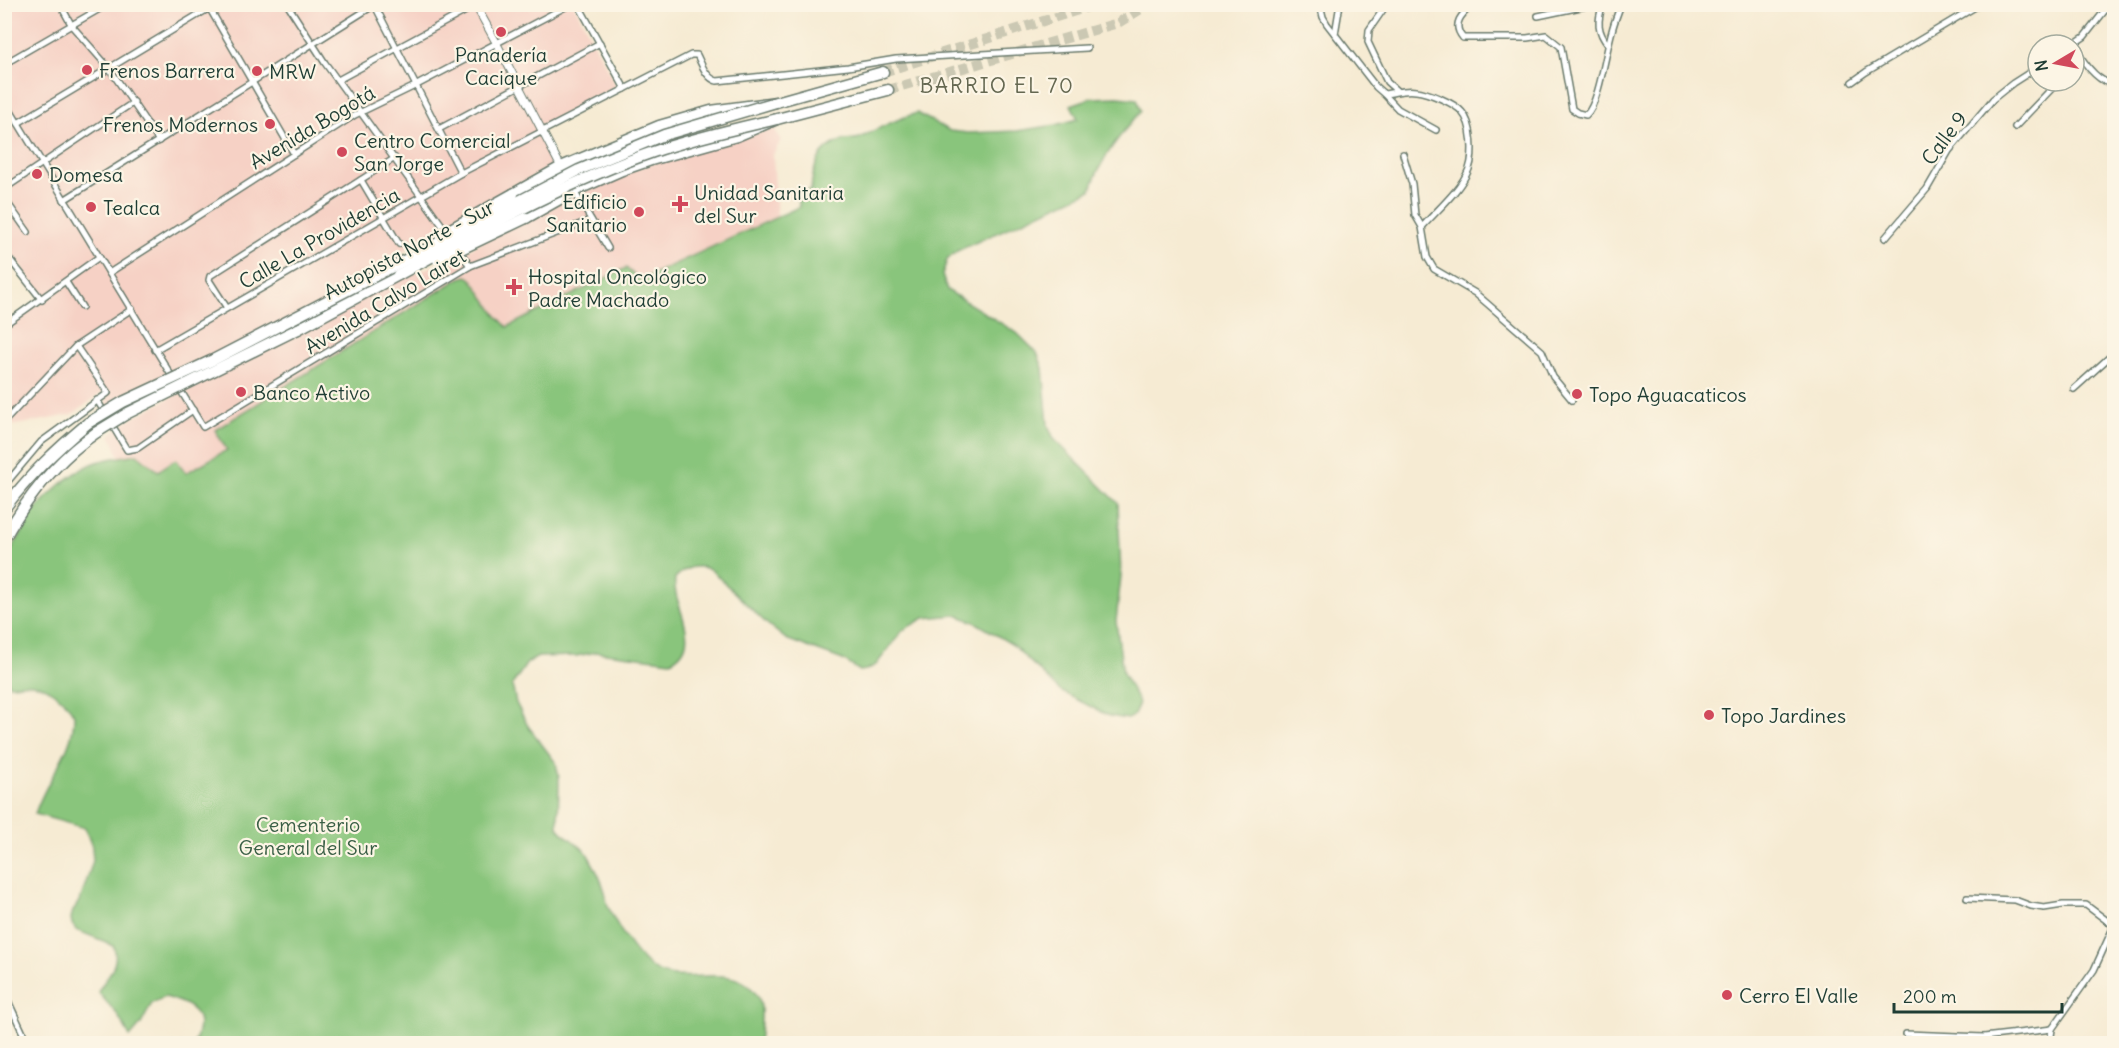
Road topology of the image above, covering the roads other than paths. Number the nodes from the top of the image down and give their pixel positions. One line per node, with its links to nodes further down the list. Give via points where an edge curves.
1 (60, 4): 20 (street)
2 (108, 4): 20 (street)
3 (216, 4): 18 (street)
4 (287, 4): 24 (street)
5 (571, 4): 25 (street, Avenida Bogotá)
6 (578, 4): 23 (street)
7 (1320, 4): 21 (street, via 1323,17)
8 (1340, 4): 21 (street)
9 (1387, 4): 42 (street, via 1369,30 1368,42 1388,82)
10 (1473, 4): 26 (street, via 1457,25 1463,38 1546,35 1561,47 1569,98 1572,109 1578,113 1586,115 1590,111)
11 (1595, 4): 19 (street)
12 (1603, 4): 26 (street, via 1599,30)
13 (1621, 4): 26 (street)
14 (1980, 4): 35 (street)
15 (2110, 4): 22 (street)
16 (374, 5): 24 (street); 27 (street)
17 (476, 5): 25 (street); 27 (street)
18 (208, 6): 31 (street); 36 (street)
19 (1538, 16)
20 (72, 26): 30 (street); 31 (street)
21 (1335, 34): 44 (street)
22 (2086, 34)
23 (600, 43): 39 (street); 40 (street)
24 (313, 44): 34 (street); 36 (street)
25 (497, 44): 38 (street, Avenida Bogotá); 39 (street)
26 (1608, 45)
27 (396, 48): 34 (street); 38 (street)
28 (1087, 48): 40 (street, Calle La Providencia, via 896,59 717,81 707,75 697,55 691,55)
29 (2086, 63): 37 (street, via 2102,79)
30 (4, 64)
31 (109, 68): 46 (street); 50 (street)
32 (883, 72): 47 (highway, Autopista Norte - Sur)
33 (2026, 75): 72 (street, Calle 9, via 1993,99 1949,152 1927,189)
34 (338, 80): 48 (street)
35 (1852, 82)
36 (253, 83): 55 (street); 56 (street)
37 (2115, 84)
38 (415, 86): 48 (street, Avenida Bogotá); 52 (street)
39 (519, 87): 52 (street); 54 (street)
40 (625, 89): 54 (street, Calle La Providencia)
41 (888, 90): 49 (highway, Autopista Norte - Sur)
42 (1397, 91): 44 (street); 70 (street, via 1423,92 1445,101 1463,112 1470,129 1473,147 1468,170 1459,186)
43 (2048, 93): 51 (street)
44 (1384, 94): 53 (street, via 1398,109)
45 (4, 100): 50 (street)
46 (134, 102): 55 (street); 59 (street)
47 (776, 102): 60 (highway, bridge, via 711,111 659,126); 76 (highway, Autopista Norte - Sur, bridge, via 614,154)
48 (362, 112): 56 (street, Avenida Bogotá); 58 (street)
49 (777, 119): 64 (highway, bridge, via 737,136 622,170); 80 (highway, Autopista Norte - Sur, bridge, via 682,143 609,169)
50 (18, 123): 59 (street)
51 (2015, 127)
52 (439, 129): 61 (street)
53 (1436, 130)
54 (543, 132): 60 (street); 61 (street, Calle La Providencia)
55 (159, 141): 67 (street)
56 (294, 154): 79 (street, Avenida Bogotá)
57 (1403, 154): 70 (street, via 1415,214)
58 (395, 158): 62 (street); 65 (street)
59 (42, 162): 63 (street); 67 (street)
60 (561, 167): 64 (street); 76 (highway, bridge, via 459,222)
61 (461, 174): 65 (street, Calle La Providencia)
62 (361, 180): 68 (street); 84 (street, via 210,276)
63 (4, 189)
64 (574, 191): 69 (street); 80 (highway, bridge, via 455,254)
65 (423, 196): 68 (street, Calle La Providencia); 78 (street)
66 (4, 198): 71 (street)
67 (64, 200): 77 (street)
68 (384, 218): 73 (street); 84 (street, Calle La Providencia)
69 (591, 220): 74 (street); 78 (street, Avenida Calvo Lairet)
70 (1422, 227): 92 (street, via 1427,257 1434,269 1475,293 1542,351 1553,377)
71 (28, 232)
72 (1885, 238)
73 (399, 244)
74 (608, 248)
75 (4, 252): 82 (street)
76 (416, 254): 96 (highway, Autopista Norte - Sur, bridge, via 88,423 32,474)
77 (99, 257): 79 (street); 81 (street)
78 (470, 266): 93 (street, Avenida Calvo Lairet, via 203,427)
79 (109, 273): 85 (street)
80 (398, 275): 97 (highway, Autopista Norte - Sur, bridge, via 97,432 68,454 45,480)
81 (66, 282): 82 (street); 83 (street)
82 (42, 300): 86 (street)
83 (82, 308)
84 (227, 308): 88 (street, Calle La Providencia)
85 (132, 309): 87 (street); 88 (street)
86 (4, 325)
87 (76, 346): 91 (street, via 108,393); 94 (street)
88 (155, 350): 93 (street)
89 (2115, 353): 90 (street)
90 (2074, 389)
91 (97, 399): 93 (street, via 127,450 132,451); 95 (street, via 41,442)
92 (1572, 400)
93 (193, 410)
94 (4, 422)
95 (4, 486)
96 (4, 509)
97 (4, 539)
98 (1967, 898): 99 (street, via 2015,900 2044,908 2086,906)
99 (2114, 926): 101 (street, via 2094,970)
100 (4, 992): 103 (street)
101 (2052, 1029): 102 (street, via 1984,1037); 104 (street)
102 (1906, 1034)
103 (28, 1044)
104 (2050, 1044)

